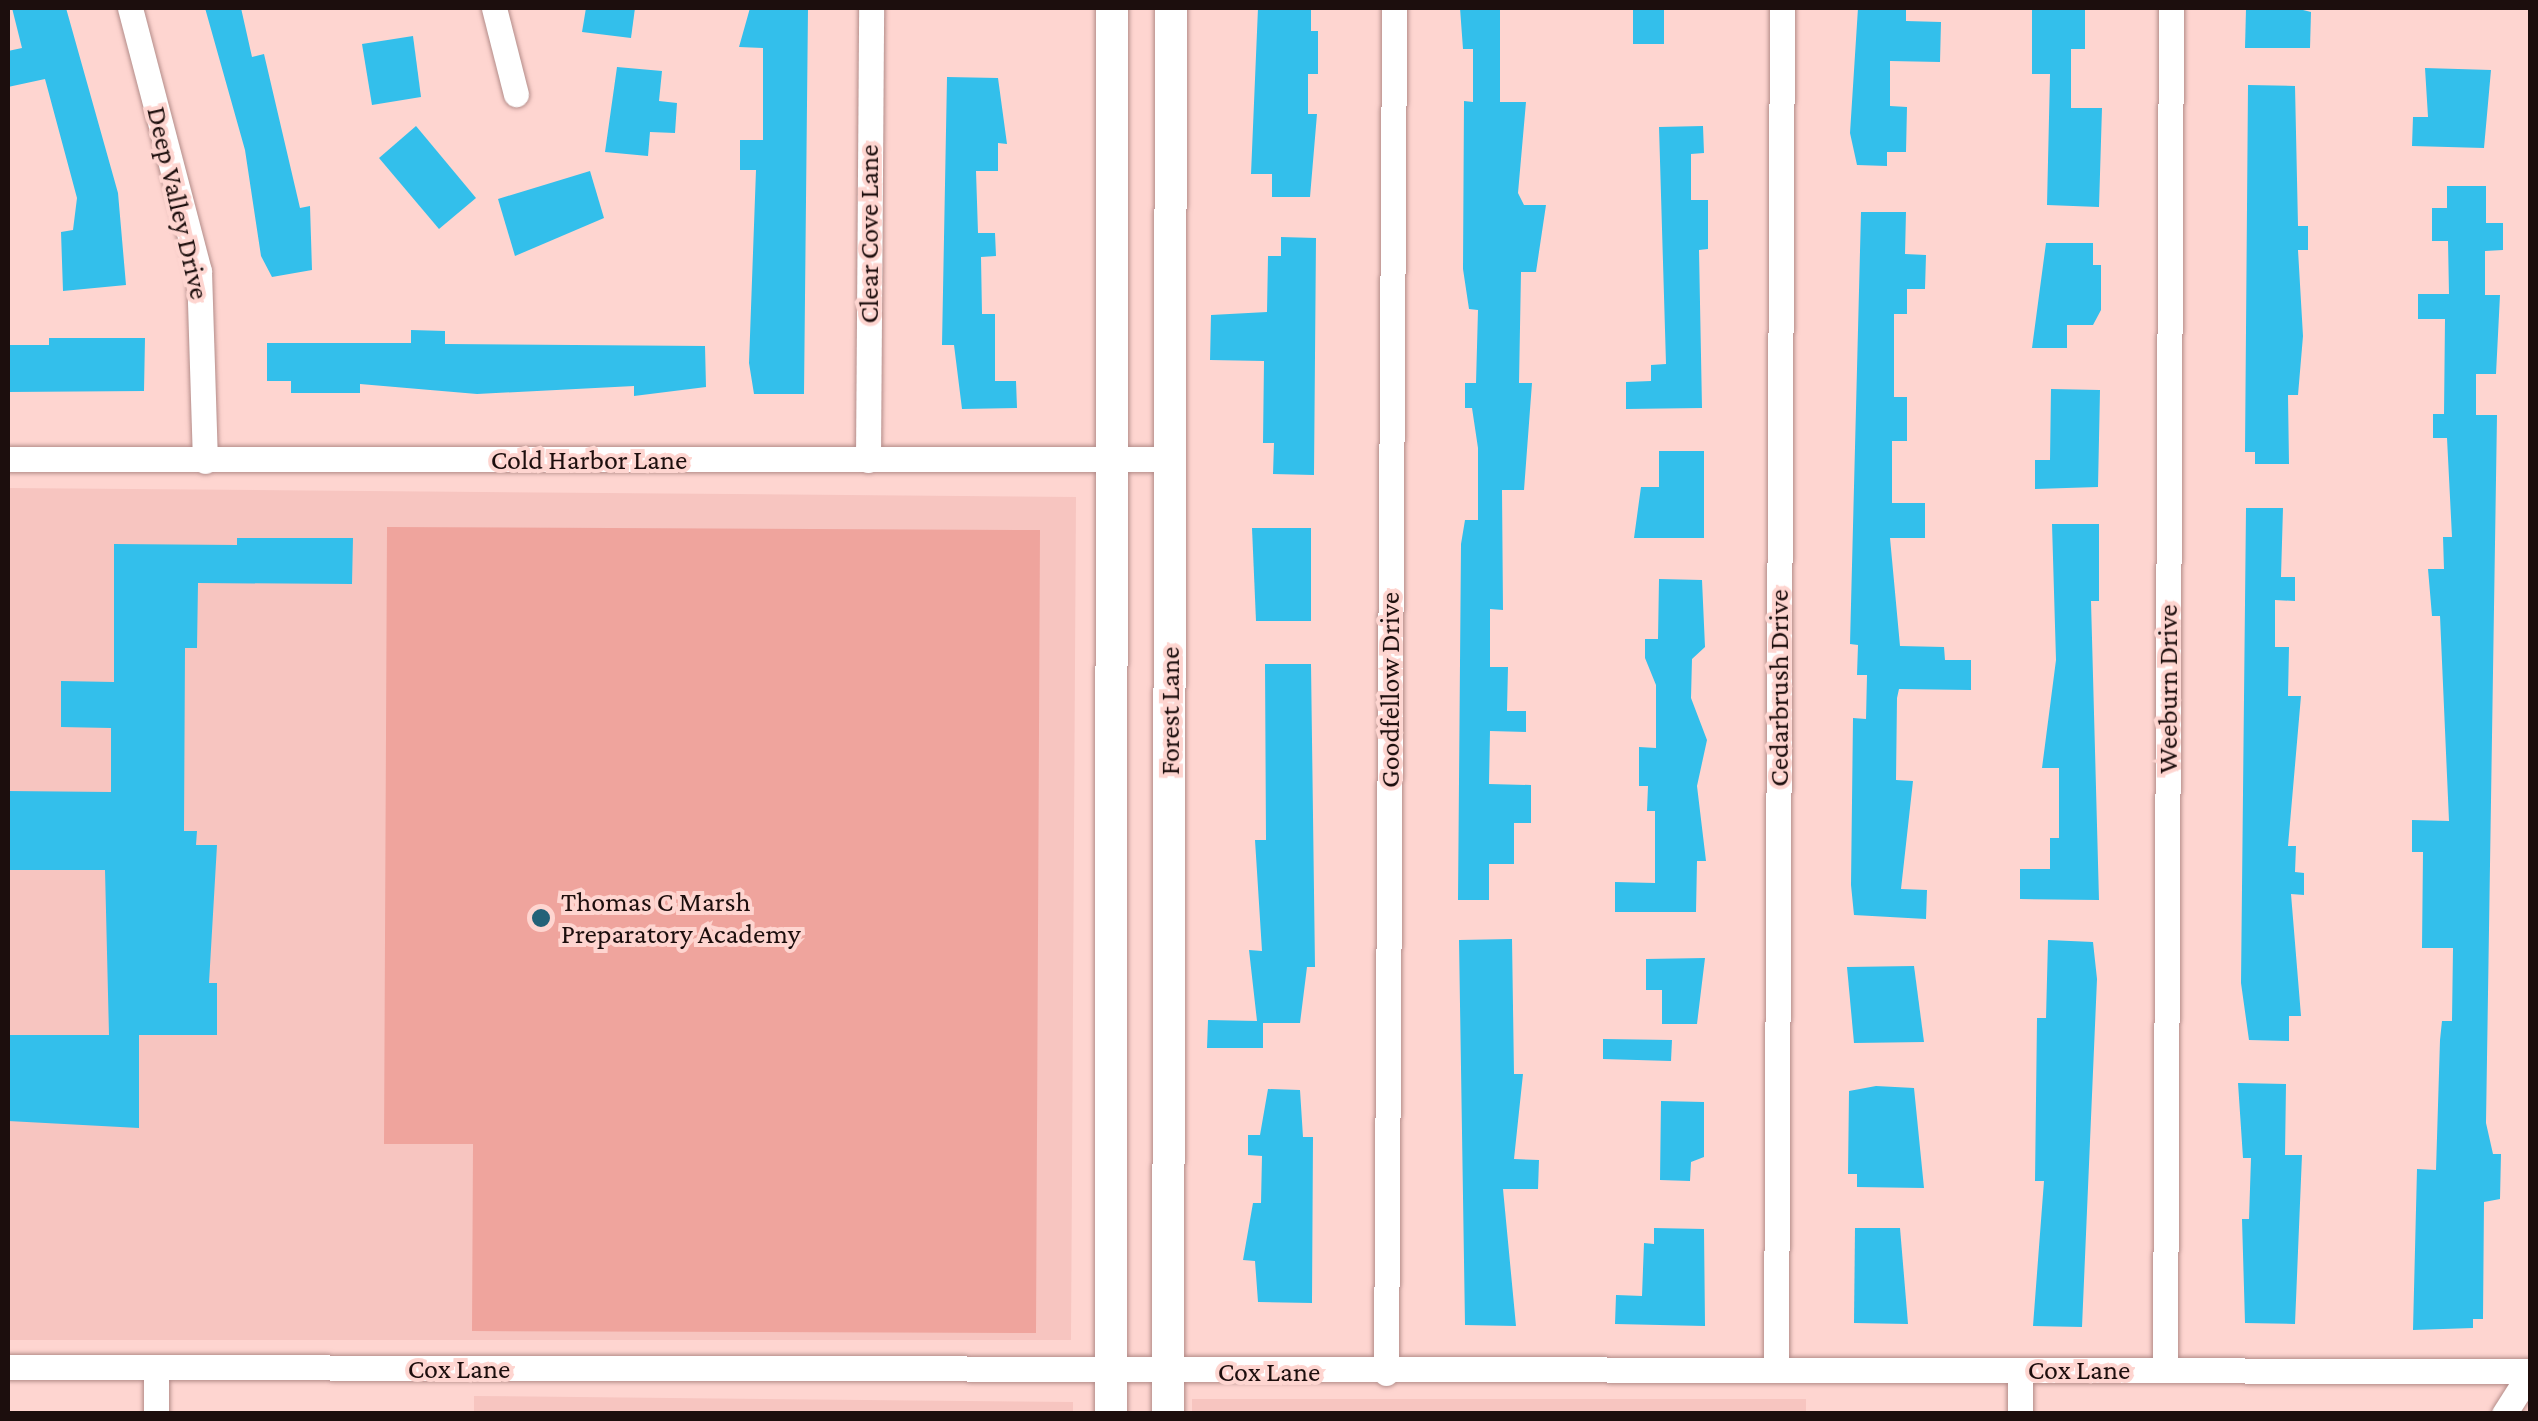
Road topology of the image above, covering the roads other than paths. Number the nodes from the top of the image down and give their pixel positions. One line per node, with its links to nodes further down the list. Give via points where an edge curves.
1 (130, 8): 14 (street, Deep Valley Drive, via 199,271)
2 (494, 8): 9 (street)
3 (871, 8): 13 (street, Clear Cove Lane)
4 (1112, 8): 10 (main road)
5 (1172, 8): 11 (main road, Forest Lane)
6 (1394, 8): 23 (street, Goodfellow Drive)
7 (1782, 8): 17 (street, Cedarbrush Drive)
8 (2171, 8): 19 (street, Weeburn Drive)
9 (516, 94)
10 (1111, 459): 11 (street, Cold Harbor Lane); 13 (street, Cold Harbor Lane); 21 (main road)
11 (1170, 459): 20 (main road, Forest Lane)
12 (8, 460): 14 (street, Cold Harbor Lane)
13 (868, 460): 14 (street, Cold Harbor Lane)
14 (205, 462)
15 (8, 1367): 16 (street, Cox Lane)
16 (156, 1368): 21 (street, Cox Lane); 24 (street)
17 (1776, 1369): 18 (street, Cox Lane); 23 (street, Cox Lane)
18 (2020, 1370): 19 (street, Cox Lane); 27 (street)
19 (2166, 1370): 22 (street, Cox Lane)
20 (1167, 1371): 21 (street, Cox Lane); 23 (street, Cox Lane); 26 (main road, Forest Lane)
21 (1110, 1372): 25 (main road)
22 (2530, 1372): 28 (street)
23 (1386, 1373)
24 (156, 1414)
25 (1110, 1414)
26 (1168, 1414)
27 (2020, 1414)
28 (2504, 1414)

